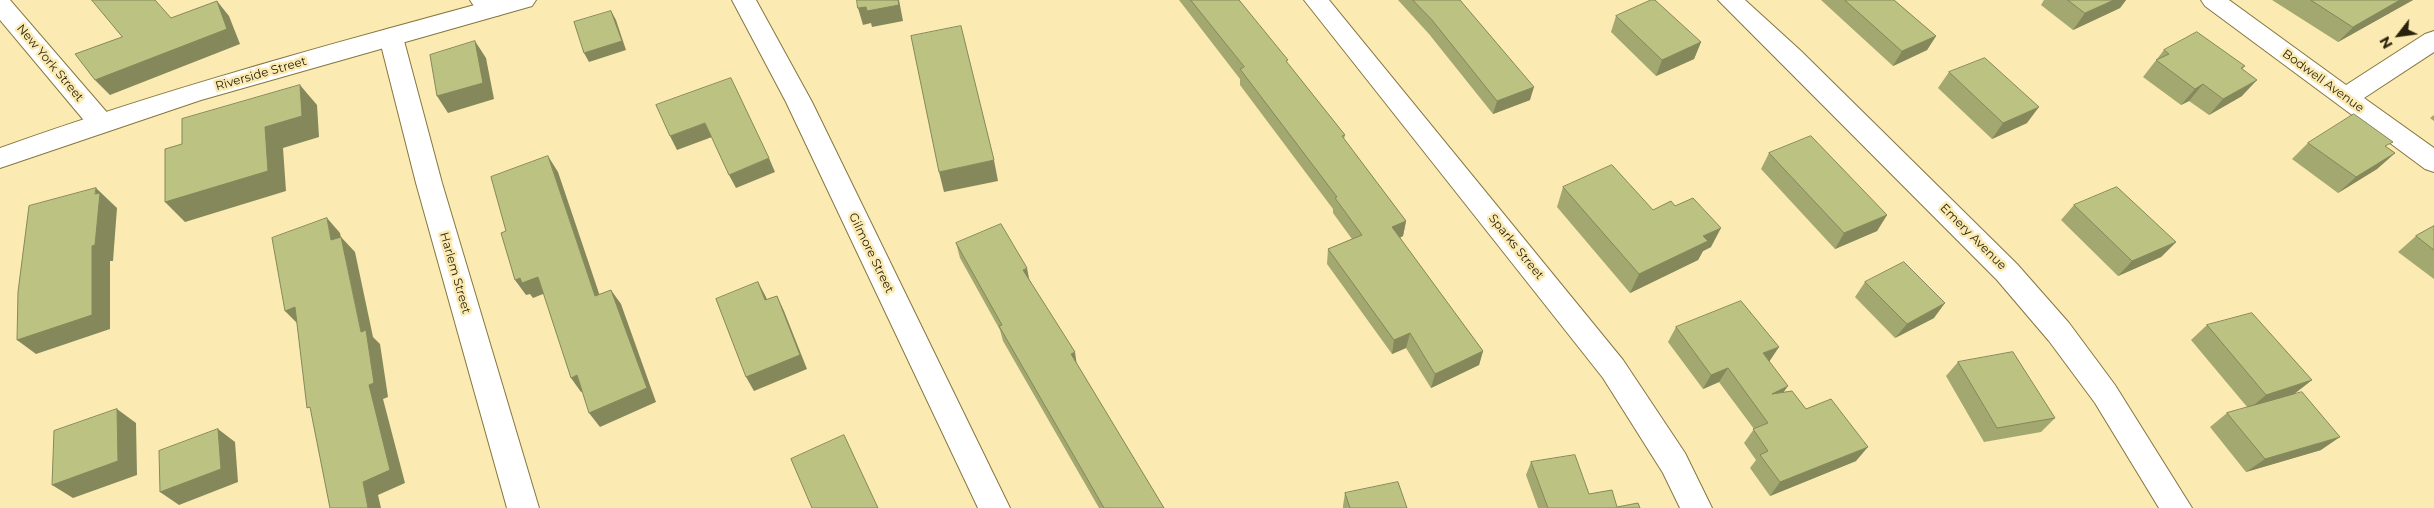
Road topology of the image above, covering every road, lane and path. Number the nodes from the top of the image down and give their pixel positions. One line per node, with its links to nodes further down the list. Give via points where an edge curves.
1 (524, 0): 7 (street, Riverside Street)
2 (744, 0): 15 (street, Gilmore Street, via 799,102)
3 (1316, 0): 16 (street, Sparks Street, via 1613,369 1674,464)
4 (1730, 0): 17 (street, Emery Avenue, via 1792,57 2008,272 2059,332 2105,394)
5 (2213, 0): 10 (street, Bodwell Avenue)
6 (0, 4): 11 (street, New York Street)
7 (487, 4): 8 (street, Riverside Street)
8 (392, 37): 11 (street, Riverside Street); 14 (street, Harlem Street, via 429,183)
9 (2434, 40): 10 (street)
10 (2346, 97): 13 (street, Bodwell Avenue)
11 (101, 123): 12 (street, Riverside Street)
12 (0, 158)
13 (2434, 162)
14 (523, 508)
15 (994, 508)
16 (1696, 508)
17 (2176, 508)

